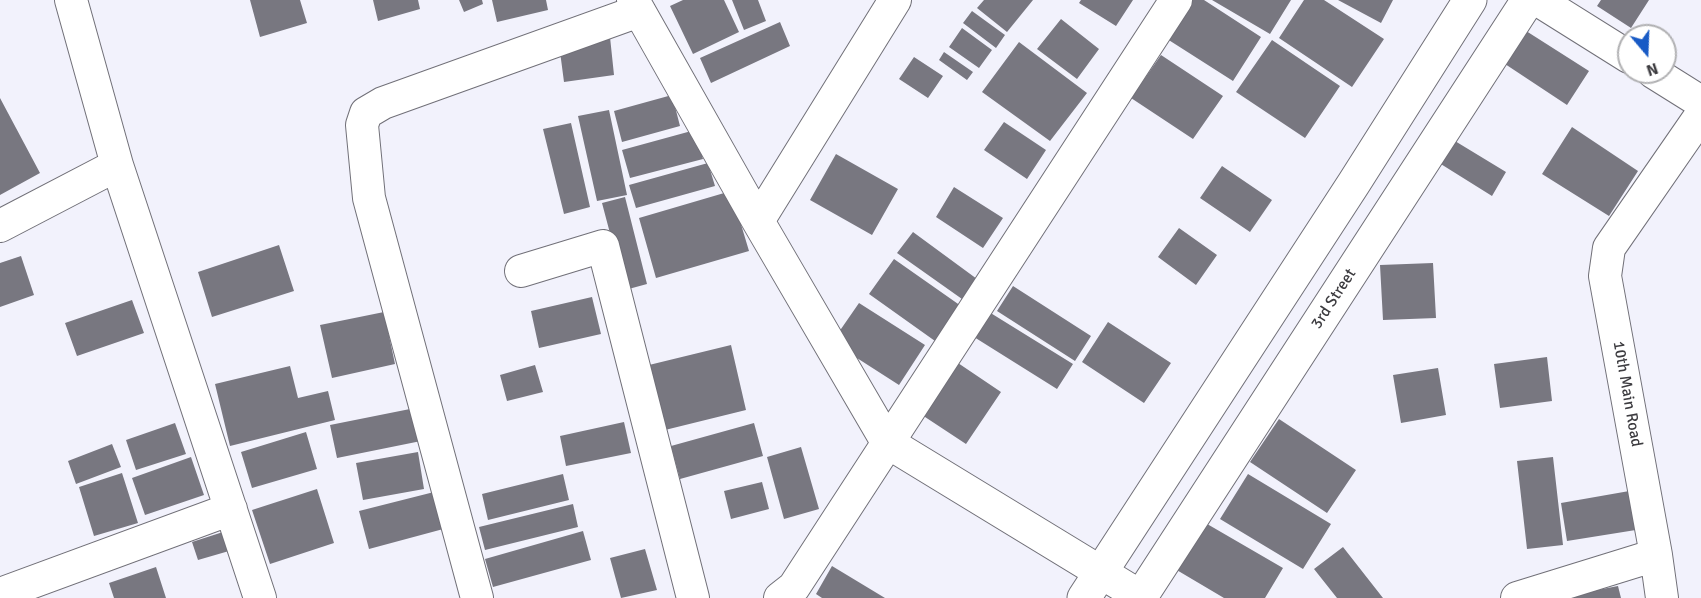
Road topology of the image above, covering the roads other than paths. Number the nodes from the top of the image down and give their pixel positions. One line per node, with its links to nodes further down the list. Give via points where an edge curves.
1 (71, 0): 12 (street)
2 (1176, 0): 16 (street)
3 (1470, 0): 19 (street)
4 (1528, 0): 25 (street, 3rd Street)
5 (1538, 0): 8 (street)
6 (636, 6): 13 (street); 22 (street, via 383,103 366,113 362,125 369,198)
7 (884, 7): 13 (street)
8 (1617, 49)
9 (1672, 84): 10 (street)
10 (1701, 102)
11 (1701, 115): 18 (street, 10th Main Road, via 1609,248 1605,276)
12 (117, 165): 14 (street); 17 (street)
13 (758, 221): 16 (street)
14 (0, 226)
15 (521, 271): 23 (street, via 603,246)
16 (887, 442): 19 (street); 24 (street, via 794,587)
17 (231, 509): 20 (street); 21 (street)
18 (1656, 555): 26 (street); 27 (street, 10th Main Road)
19 (1092, 585): 25 (street)
20 (0, 594)
21 (260, 598)
22 (477, 598)
23 (693, 598)
24 (780, 598)
25 (1142, 598)
26 (1517, 598)
27 (1662, 598)

